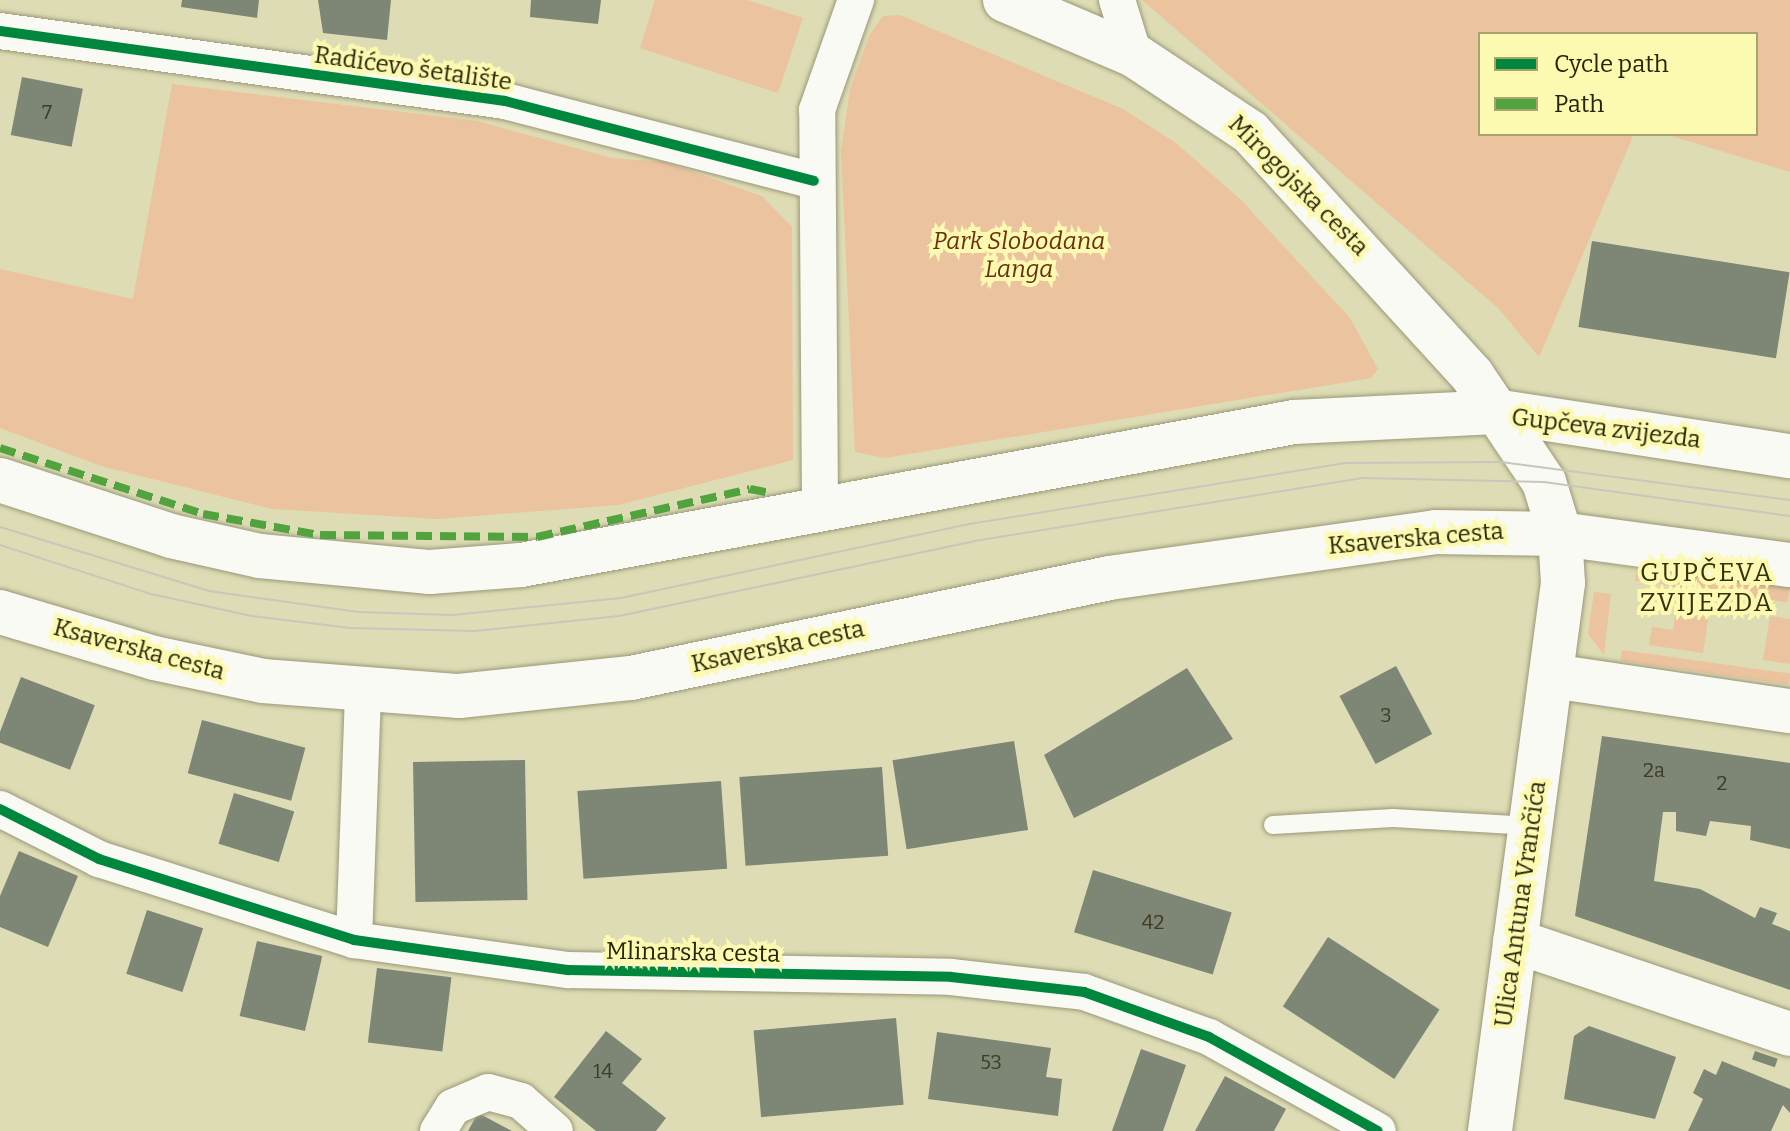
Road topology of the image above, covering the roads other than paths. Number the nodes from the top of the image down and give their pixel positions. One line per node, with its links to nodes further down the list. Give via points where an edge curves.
1 (856, 0): 6 (street, via 817,110)
2 (1005, 0): 5 (main road, Mirogojska cesta)
3 (1117, 0): 5 (street)
4 (0, 31): 6 (street, Radićevo šetalište, via 505,101)
5 (1134, 55): 7 (main road, Mirogojska cesta, via 1250,132 1332,215)
6 (814, 181): 10 (street)
7 (1501, 412): 8 (main road, Gupčeva zvijezda); 10 (main road, via 1294,422); 11 (main road, Gupčeva zvijezda, via 1544,482)
8 (1790, 456)
9 (0, 480): 10 (main road, via 200,543 346,568 430,572 521,565)
10 (820, 504)
11 (1560, 534): 12 (main road); 14 (main road, Gupčeva zvijezda, via 1563,583); 15 (main road, Ksaverska cesta, via 1453,531 1109,578 631,678 459,696)
12 (1790, 565)
13 (0, 612): 15 (main road, Ksaverska cesta, via 154,658)
14 (1552, 676): 16 (main road); 19 (main road, Ulica Antuna Vrančića)
15 (363, 691): 20 (street)
16 (1790, 711)
17 (0, 809): 20 (street, Mlinarska cesta, via 99,859)
18 (1273, 825): 19 (lane, via 1393,818)
19 (1531, 826): 21 (main road, Ulica Antuna Vrančića)
20 (354, 940): 25 (street, Mlinarska cesta, via 568,970 951,977 1084,992 1209,1037)
21 (1515, 941): 22 (main road); 26 (main road, Ulica Antuna Vrančića)
22 (1790, 1034)
23 (438, 1131): 24 (street, via 453,1107 488,1092 521,1101)
24 (555, 1131)
25 (1378, 1131)
26 (1490, 1131)

